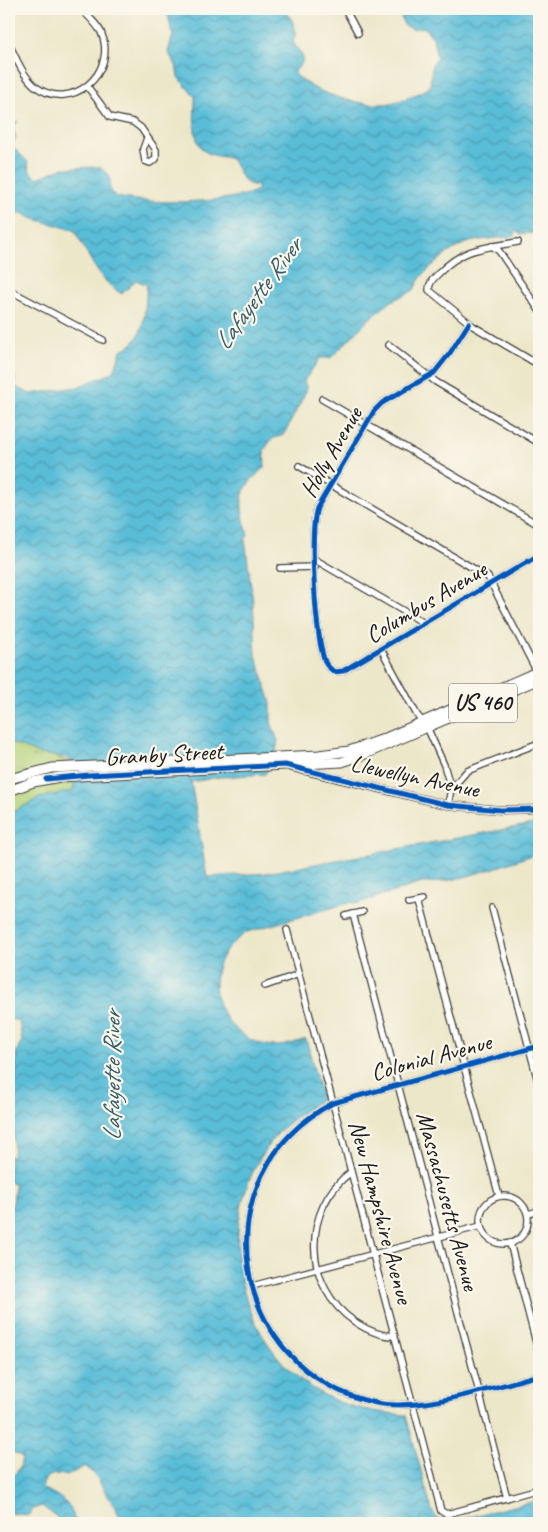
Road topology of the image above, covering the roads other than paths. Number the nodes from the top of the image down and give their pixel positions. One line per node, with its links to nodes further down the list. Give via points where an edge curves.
1 (81, 9): 5 (street, via 97,26 105,48 102,68)
2 (345, 9): 3 (street)
3 (358, 33)
4 (9, 44): 5 (street, via 28,80 39,89 57,95)
5 (87, 86): 6 (street, via 110,117 133,122)
6 (147, 138)
7 (518, 242): 8 (street)
8 (492, 246): 10 (street, via 500,252); 11 (street, via 472,249 455,258 430,284 430,291)
9 (9, 290): 12 (street)
10 (539, 310)
11 (469, 323): 14 (street); 15 (street, Holly Avenue, via 450,353)
12 (102, 340)
13 (389, 345): 15 (street)
14 (539, 365)
15 (428, 376): 17 (street, Holly Avenue, via 382,402); 18 (street)
16 (322, 399): 17 (street)
17 (366, 424): 20 (street, Holly Avenue); 21 (street)
18 (539, 443)
19 (299, 466): 20 (street)
20 (329, 486): 23 (street, Holly Avenue, via 314,516); 26 (street, via 488,577)
21 (539, 525)
22 (539, 555): 26 (street, Columbus Avenue)
23 (314, 559): 24 (street, Holly Avenue); 27 (street)
24 (315, 567): 25 (street); 29 (street, Holly Avenue, via 320,640)
25 (280, 568)
26 (491, 583): 27 (street, Columbus Avenue); 30 (street)
27 (424, 623): 28 (street, Columbus Avenue)
28 (381, 649): 29 (street, Columbus Avenue, via 343,671); 31 (street)
29 (330, 669)
30 (539, 674): 31 (main road, Granby Street / US 460)
31 (425, 724): 33 (main road, Granby Street / US 460, via 351,759 332,763); 35 (street)
32 (539, 743): 35 (street, via 467,771)
33 (285, 761): 34 (main road, Granby Street / US 460, via 44,769); 36 (main road, Granby Street / US 460, via 46,779); 37 (street, Llewellyn Avenue)
34 (9, 779)
35 (451, 788): 37 (street)
36 (9, 791)
37 (448, 805): 38 (street, Llewellyn Avenue, via 501,810)
38 (539, 809)
39 (409, 900): 49 (street, via 422,898)
40 (492, 908): 48 (street)
41 (362, 912): 42 (street)
42 (353, 914): 43 (street); 50 (street, Massachusetts Avenue)
43 (346, 916)
44 (287, 930): 45 (street, New Hampshire Avenue)
45 (299, 974): 46 (street); 52 (street, New Hampshire Avenue)
46 (265, 986)
47 (539, 1046): 48 (street, Colonial Avenue)
48 (530, 1048): 49 (street, Colonial Avenue); 51 (street)
49 (464, 1066): 50 (street, Colonial Avenue); 54 (street)
50 (398, 1083): 52 (street, Colonial Avenue); 58 (street, Massachusetts Avenue)
51 (539, 1085)
52 (333, 1103): 53 (street, New Hampshire Avenue); 62 (street, Colonial Avenue, via 290,1134 272,1157 257,1187 249,1213 246,1242)
53 (351, 1172): 60 (street, New Hampshire Avenue); 61 (street, via 331,1191 319,1214 314,1241)
54 (499, 1196): 56 (street, via 517,1199); 57 (street, via 483,1207)
55 (539, 1211): 56 (street)
56 (528, 1214): 59 (street, via 524,1235)
57 (481, 1226): 58 (street); 59 (street, via 494,1242)
58 (438, 1237): 60 (street); 66 (street, Massachusetts Avenue)
59 (510, 1243): 64 (street)
60 (373, 1254): 61 (street); 63 (street, New Hampshire Avenue)
61 (317, 1269): 62 (street); 63 (street, via 328,1293 344,1313 370,1330)
62 (252, 1286): 67 (street, Colonial Avenue, via 270,1330 308,1373 332,1387 364,1399)
63 (394, 1336): 67 (street, New Hampshire Avenue)
64 (539, 1354)
65 (539, 1375): 66 (street, Colonial Avenue)
66 (479, 1391): 67 (street, Colonial Avenue); 69 (street, Massachusetts Avenue)
67 (412, 1405): 69 (street, New Hampshire Avenue, via 444,1513)
68 (539, 1489): 69 (street)
69 (507, 1498)

